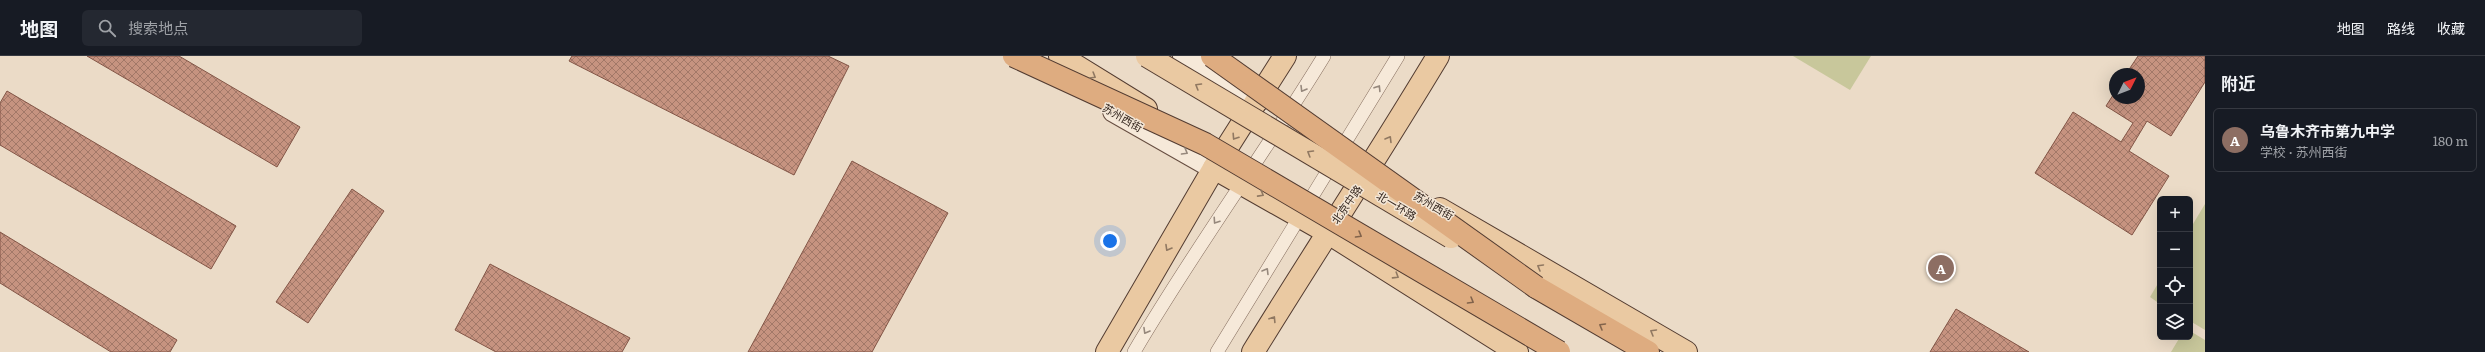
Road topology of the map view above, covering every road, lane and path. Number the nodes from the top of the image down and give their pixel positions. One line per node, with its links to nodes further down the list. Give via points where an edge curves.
1 (1014, 56): 13 (highway, bridge)
2 (1017, 56): 15 (main road, 苏州西街, one-way to 15)
3 (1060, 56): 13 (main road, one-way to 13, bridge)
4 (1147, 56): 20 (main road, 北一环路, one-way to 4, bridge)
5 (1184, 56): 11 (main road, 苏州西街)
6 (1212, 56): 20 (highway, bridge)
7 (1285, 56): 11 (main road)
8 (1324, 56): 12 (lane, one-way to 12)
9 (1398, 56): 14 (lane, one-way to 9)
10 (1438, 56): 16 (main road, 北京中路, one-way to 10)
11 (1258, 100): 12 (main road, 苏州西街); 15 (main road, one-way to 15)
12 (1287, 117): 14 (main road, 苏州西街); 17 (lane)
13 (1205, 144): 26 (highway, one-way to 26, bridge)
14 (1340, 150): 16 (main road, 苏州西街); 18 (lane)
15 (1214, 168): 17 (main road, 苏州西街); 21 (main road, one-way to 21)
16 (1371, 168): 19 (main road, 北京中路); 28 (main road, 苏州西街, one-way to 16)
17 (1242, 183): 18 (main road, 苏州西街, one-way to 18); 22 (lane, one-way to 22, via 1169,292)
18 (1299, 215): 19 (main road, 苏州西街); 23 (lane, one-way to 18)
19 (1327, 232): 24 (main road, 北京中路, one-way to 19); 25 (main road, 苏州西街, one-way to 25)
20 (1536, 288): 27 (highway, 北一环路, one-way to 20)
21 (1107, 352)
22 (1134, 352)
23 (1217, 352)
24 (1253, 352)
25 (1516, 352)
26 (1559, 352)
27 (1648, 352)
28 (1686, 352)

